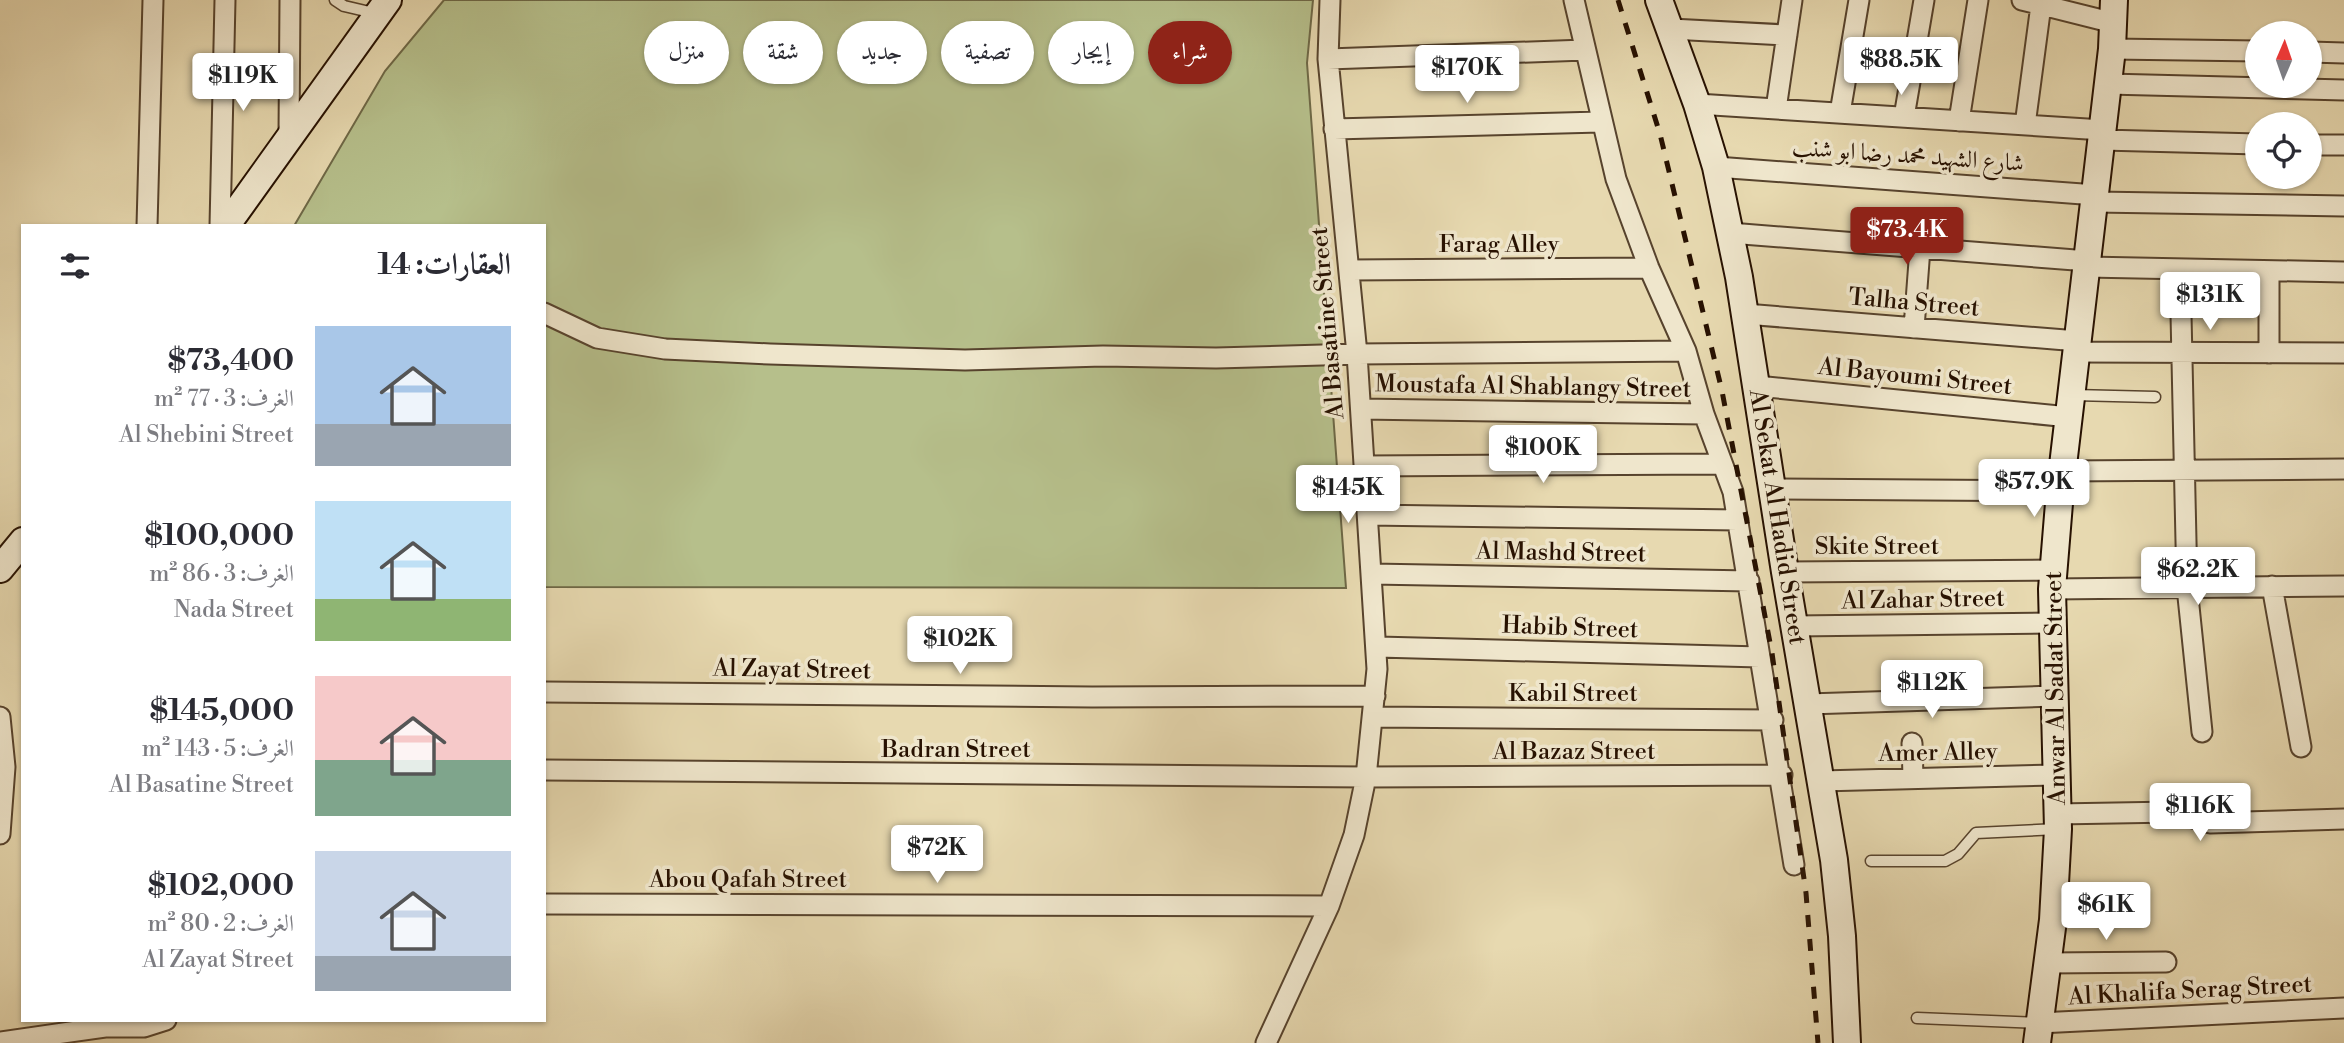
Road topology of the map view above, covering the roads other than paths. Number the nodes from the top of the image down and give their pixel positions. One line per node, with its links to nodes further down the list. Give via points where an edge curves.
1 (153, 0): 40 (street)
2 (225, 0): 41 (street)
3 (290, 0): 32 (street)
4 (335, 0): 13 (lane, via 344,6)
5 (1330, 0): 21 (street, Al Basatine Street)
6 (1574, 0): 18 (street)
7 (1659, 0): 15 (street, Al Sekat Al Hadid Street)
8 (1791, 0): 16 (street)
9 (1859, 0): 26 (street)
10 (1924, 0): 27 (street)
11 (1978, 0): 28 (street)
12 (2033, 2): 14 (street); 30 (street)
13 (381, 4): 32 (street)
14 (2114, 24): 17 (street); 22 (street, Anwar Al Sadat Street)
15 (1671, 29): 16 (street); 24 (street, Al Sekat Al Hadid Street)
16 (1787, 35): 25 (street)
17 (2245, 49)
18 (1585, 50): 21 (street); 29 (street)
19 (2322, 52): 20 (street)
20 (2344, 52)
21 (1328, 59): 31 (street, Al Basatine Street)
22 (2108, 84): 23 (street); 33 (street, Anwar Al Sadat Street)
23 (2344, 90)
24 (1698, 104): 25 (street); 37 (street, Al Sekat Al Hadid Street)
25 (1776, 109): 26 (street)
26 (1840, 113): 27 (street)
27 (1904, 117): 28 (street)
28 (1959, 121): 30 (street)
29 (1600, 122): 31 (street); 46 (street)
30 (2025, 125): 33 (street)
31 (1334, 129): 48 (street, Al Basatine Street)
32 (289, 134): 42 (street)
33 (2102, 135): 34 (street); 38 (street, Anwar Al Sadat Street)
34 (2245, 143)
35 (2322, 145): 36 (street)
36 (2344, 145)
37 (1716, 167): 38 (street, شارع الشهيد محمد رضا ابو شنب); 43 (street, Al Sekat Al Hadid Street)
38 (2095, 198): 39 (street, شارع الشهيد محمد رضا ابو شنب); 45 (street, Anwar Al Sadat Street)
39 (2344, 206)
40 (147, 224)
41 (220, 224)
42 (227, 224)
43 (1730, 233): 44 (street); 52 (street, Al Sekat Al Hadid Street)
44 (1920, 248): 45 (street); 53 (street)
45 (2087, 264): 47 (street); 54 (street, Anwar Al Sadat Street)
46 (1649, 268): 48 (street, Farag Alley); 55 (street)
47 (2180, 269): 49 (street); 56 (street)
48 (1350, 270): 59 (street, Al Basatine Street)
49 (2269, 271): 50 (street); 57 (street)
50 (2344, 272)
51 (546, 314): 59 (street, via 597,338 691,350 965,360)
52 (1745, 314): 53 (street, Talha Street); 60 (street, Al Sekat Al Hadid Street)
53 (1914, 328): 54 (street, Talha Street)
54 (2077, 347): 56 (street, Talha Street); 62 (street, Anwar Al Sadat Street)
55 (1686, 351): 59 (street); 64 (street)
56 (2180, 352): 57 (street, Talha Street); 68 (street)
57 (2269, 352): 58 (street, Talha Street)
58 (2344, 353)
59 (1357, 354): 63 (street, Al Basatine Street)
60 (1757, 386): 62 (street, Al Bayoumi Street); 70 (street, Al Sekat Al Hadid Street)
61 (2155, 397): 62 (lane)
62 (2070, 406): 69 (street, Anwar Al Sadat Street)
63 (1361, 409): 64 (street, Moustafa Al Shablangy Street); 66 (street, Al Basatine Street)
64 (1704, 414): 65 (street)
65 (1721, 464): 66 (street); 72 (street)
66 (1364, 466): 71 (street, Al Basatine Street)
67 (2344, 469): 68 (street)
68 (2182, 471): 69 (street); 81 (street)
69 (2062, 481): 70 (street); 77 (street, Anwar Al Sadat Street)
70 (1772, 489): 75 (street, Al Sekat Al Hadid Street)
71 (1368, 515): 72 (street); 76 (street, Al Basatine Street)
72 (1738, 520): 78 (street)
73 (21, 543): 74 (street)
74 (0, 569)
75 (1784, 572): 77 (street, Skite Street); 83 (street, Al Sekat Al Hadid Street)
76 (1372, 575): 78 (street, Al Mashd Street); 84 (street, Al Basatine Street)
77 (2053, 580): 81 (street, Skite Street); 82 (street, Anwar Al Sadat Street)
78 (1749, 581): 85 (street)
79 (2272, 586): 80 (street, Skite Street); 81 (street, Skite Street); 95 (street)
80 (2344, 586)
81 (2187, 587): 93 (street)
82 (2052, 623): 83 (street, Al Zahar Street); 88 (street, Anwar Al Sadat Street)
83 (1794, 626): 89 (street, Al Sekat Al Hadid Street)
84 (1378, 647): 85 (street, Habib Street); 87 (street, Al Basatine Street)
85 (1760, 657): 92 (street)
86 (546, 692): 87 (street, Al Zayat Street)
87 (1376, 696): 91 (street, Al Basatine Street)
88 (2054, 696): 89 (street); 98 (street, Anwar Al Sadat Street)
89 (1808, 704): 101 (street, Al Sekat Al Hadid Street)
90 (0, 717): 104 (street, via 5,767)
91 (1374, 718): 92 (street, Kabil Street); 99 (street, Al Basatine Street)
92 (1773, 720): 97 (street)
93 (2202, 732)
94 (1912, 743): 100 (street)
95 (2301, 747)
96 (546, 770): 99 (street, Badran Street)
97 (1782, 775): 99 (street, Al Bazaz Street); 106 (street)
98 (2056, 775): 100 (street, Amer Alley); 103 (street, Anwar Al Sadat Street)
99 (1366, 777): 108 (street, Al Basatine Street, via 1354,835)
100 (1913, 778): 101 (street, Amer Alley)
101 (1821, 780): 117 (street, Al Sekat Al Hadid Street, via 1838,898)
102 (2344, 819): 103 (street, via 2210,823 2174,811)
103 (2058, 821): 105 (lane, via 1976,832 1958,854 1945,861); 110 (street, Anwar Al Sadat Street)
104 (0, 834)
105 (1871, 860)
106 (1794, 865)
107 (546, 904): 108 (street, Abou Qafah Street)
108 (1329, 906): 116 (street, Al Basatine Street)
109 (2166, 962): 110 (street)
110 (2048, 963): 114 (street, Anwar Al Sadat Street)
111 (2344, 1008): 114 (street, Al Khalifa Serag Street)
112 (1917, 1018): 114 (lane)
113 (160, 1022): 115 (street)
114 (2038, 1033)
115 (0, 1042)
116 (1266, 1043)
117 (1847, 1043)

